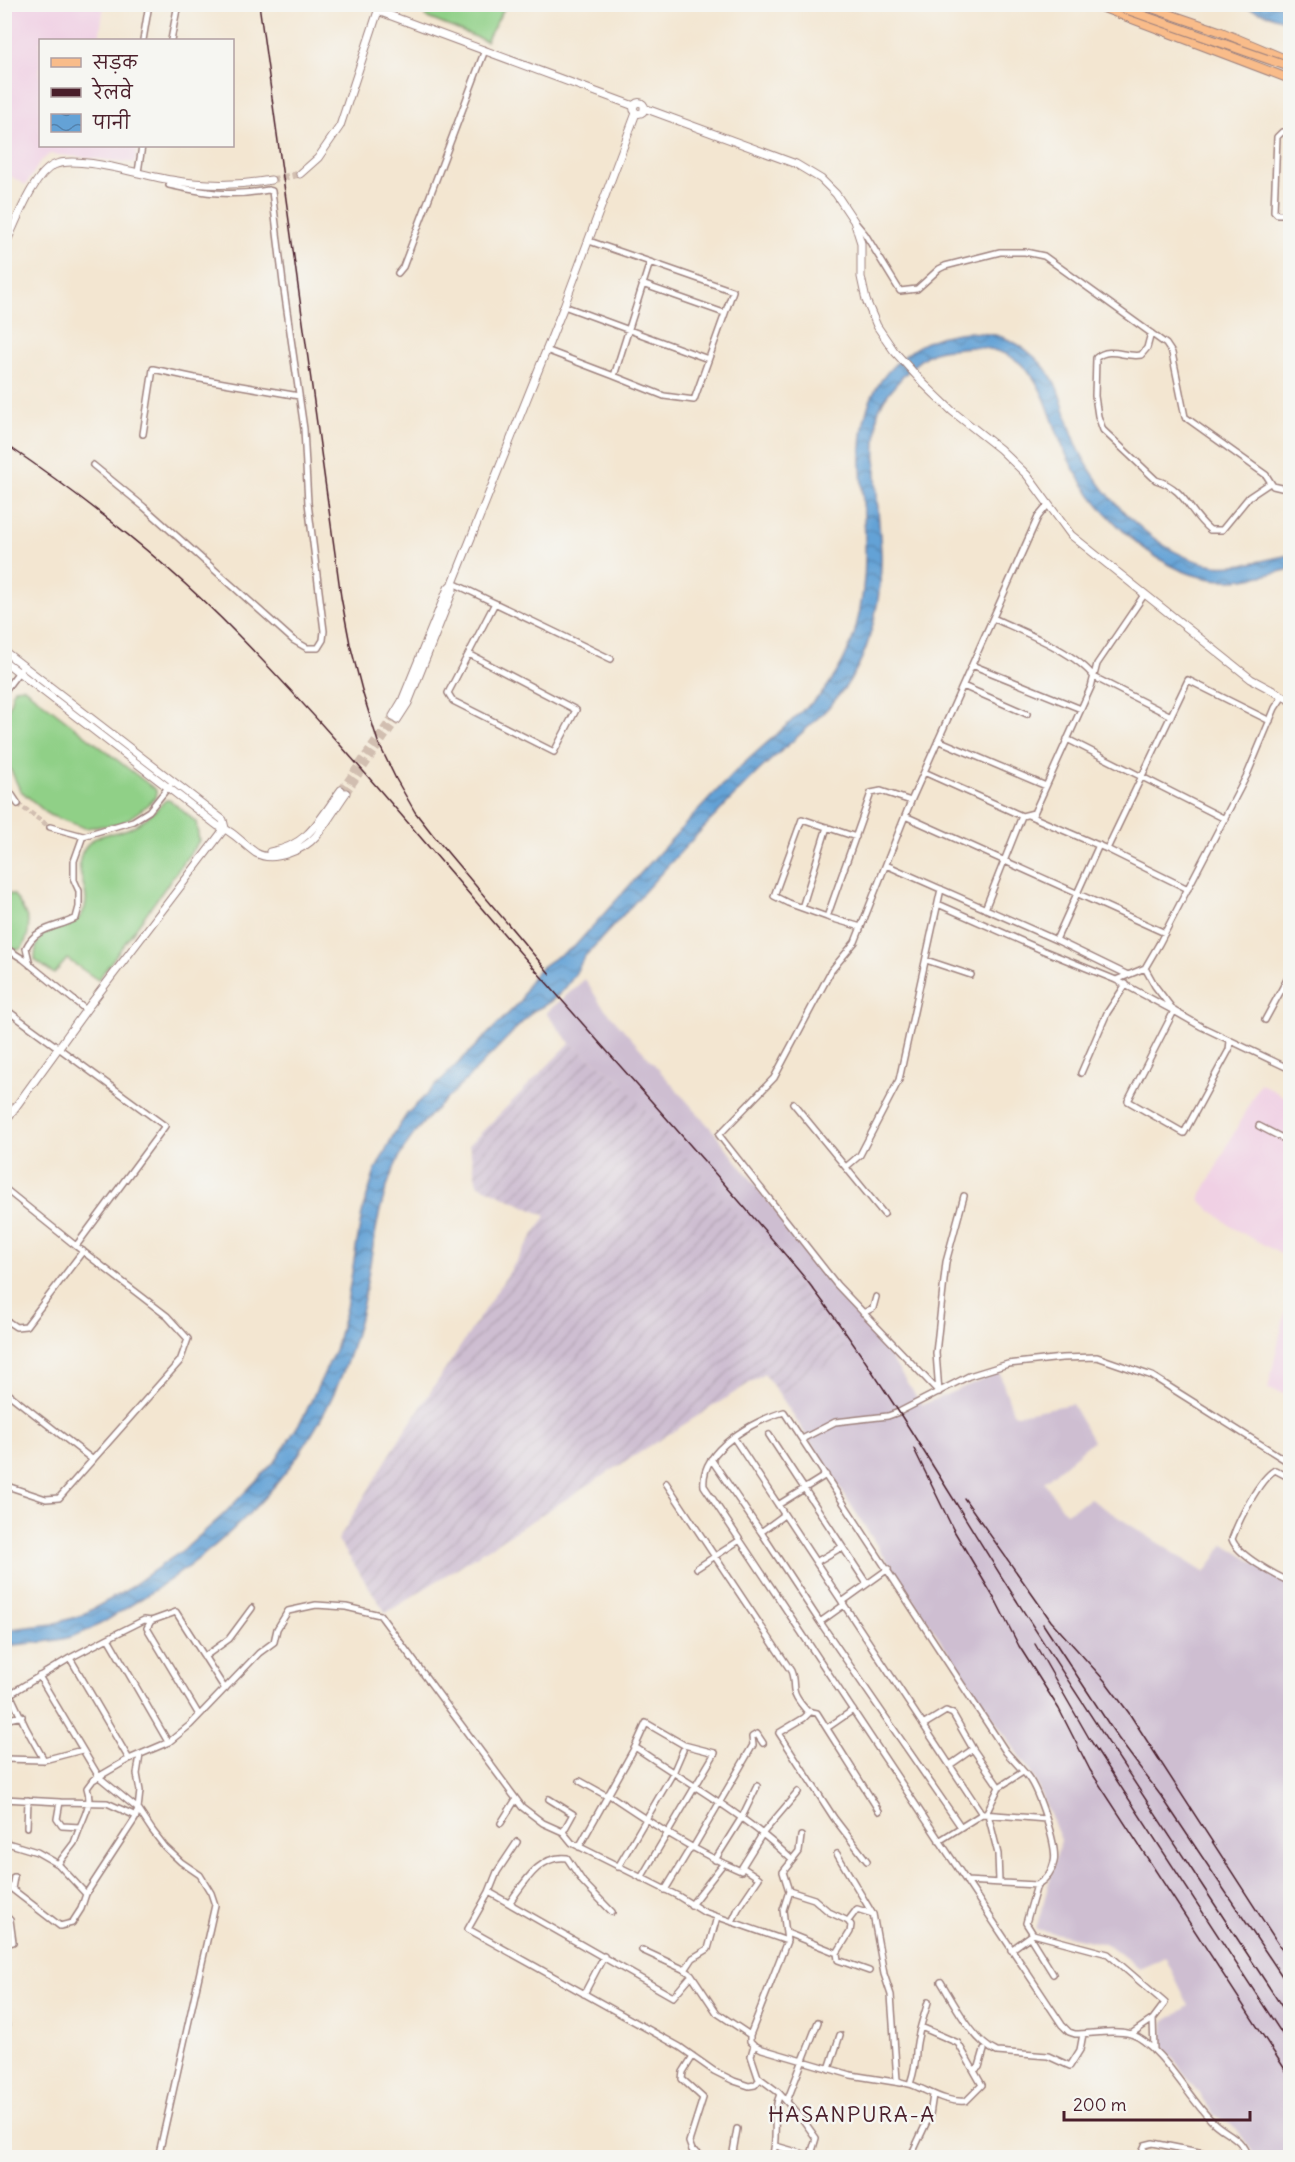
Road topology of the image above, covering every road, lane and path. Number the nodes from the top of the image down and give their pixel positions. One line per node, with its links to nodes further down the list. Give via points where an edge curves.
1 (149, 4): 9 (street)
2 (178, 4): 10 (street)
3 (1093, 4): 8 (main road)
4 (1111, 4): 13 (main road, bridge)
5 (1125, 4): 8 (main road)
6 (1140, 4): 12 (main road)
7 (379, 8): 11 (street); 19 (street, via 340,126 318,158)
8 (1120, 16): 14 (main road)
9 (143, 39)
10 (171, 39)
11 (485, 50): 15 (street); 27 (street)
12 (1290, 61)
13 (1290, 67)
14 (1290, 79)
15 (635, 109): 23 (street, via 641,113 644,108 796,164 821,179); 24 (street)
16 (1290, 132): 22 (street, via 1277,137 1274,211)
17 (142, 147): 18 (street)
18 (138, 172): 20 (street, via 216,186); 25 (street, via 74,163 53,166 35,185)
19 (300, 174)
20 (271, 180)
21 (168, 185): 38 (street, via 208,194 272,191)
22 (1290, 214)
23 (854, 220): 32 (street, via 900,291 917,289 945,266 1000,252 1024,252 1044,256); 43 (street, via 861,243 866,300 894,351 952,411 1013,462)
24 (589, 241): 26 (street); 29 (street)
25 (4, 247)
26 (650, 262): 28 (street); 30 (street, via 733,291)
27 (398, 273)
28 (642, 284): 30 (street); 31 (street)
29 (564, 306): 31 (street); 35 (street)
30 (724, 313): 36 (street)
31 (627, 329): 36 (street); 37 (street)
32 (1151, 333): 33 (street); 34 (street)
33 (1158, 339): 34 (street); 41 (street, via 1172,353 1185,417 1266,475)
34 (1149, 343): 41 (street, via 1141,355 1110,351 1096,358 1095,396 1106,434 1156,480 1179,492 1210,530 1222,530 1250,496)
35 (546, 350): 37 (street); 44 (street)
36 (708, 359): 37 (street, via 694,400 664,396)
37 (614, 376)
38 (299, 396): 39 (street, via 153,369); 40 (street, via 324,632 318,648 307,648 294,640)
39 (143, 434)
40 (93, 465)
41 (1270, 483): 42 (street)
42 (1290, 490)
43 (1048, 505): 45 (street, via 1071,535); 47 (street, via 1038,517)
44 (453, 583): 46 (street); 62 (street, via 408,702)
45 (1144, 595): 54 (street, via 1097,664); 57 (street, via 1251,679)
46 (495, 603): 49 (street); 50 (street)
47 (993, 618): 52 (street); 54 (street, via 1053,647 1087,667)
48 (4, 651): 53 (street)
49 (469, 654): 49 (street, via 448,693 453,701 554,752 576,710)
50 (611, 659)
51 (4, 661): 53 (street)
52 (972, 665): 55 (street); 59 (street)
53 (22, 669): 56 (street); 69 (street)
54 (1094, 676): 59 (street); 61 (street)
55 (963, 686): 60 (street); 65 (street)
56 (4, 696)
57 (1283, 696): 58 (street); 63 (street)
58 (1290, 700)
59 (1081, 709): 64 (street)
60 (1027, 714)
61 (1171, 716): 63 (street, via 1188,680); 67 (street)
62 (395, 718)
63 (1270, 722): 76 (street)
64 (1067, 739): 67 (street); 70 (street)
65 (938, 740): 66 (street); 70 (street)
66 (924, 772): 72 (street); 74 (street)
67 (1141, 776): 76 (street); 83 (street)
68 (4, 783): 73 (street)
69 (171, 784): 79 (street, via 224,820); 80 (street, via 149,811 133,822)
70 (1046, 786): 74 (street, via 1034,813)
71 (343, 792): 79 (street, via 310,834 280,850 258,854)
72 (911, 801): 75 (street); 81 (street, via 881,791 871,793)
73 (18, 804)
74 (1024, 815): 82 (street); 84 (street)
75 (905, 816): 84 (street); 85 (street)
76 (1225, 819): 87 (street)
77 (50, 827): 80 (street)
78 (827, 827): 81 (street); 90 (street); 90 (street, via 802,819 774,896)
79 (225, 828): 108 (street)
80 (83, 836): 98 (street, via 74,861 74,880 79,891 76,918 35,935 26,948)
81 (855, 837): 92 (street)
82 (1099, 845): 83 (street); 88 (street)
83 (1107, 849): 87 (street)
84 (1004, 861): 88 (street); 91 (street)
85 (886, 865): 86 (street); 93 (street)
86 (941, 889): 89 (street); 91 (street)
87 (1188, 889): 94 (street)
88 (1077, 894): 94 (street); 95 (street)
89 (938, 904): 97 (street); 103 (street)
90 (802, 908): 92 (street)
91 (985, 909): 95 (street)
92 (827, 917): 93 (street)
93 (861, 927): 126 (street, via 855,942 831,971 774,1078 719,1135 837,1286)
94 (1165, 933): 99 (street)
95 (1056, 940): 102 (street)
96 (4, 947): 98 (street)
97 (926, 960): 101 (street); 119 (street, via 899,1080 860,1155)
98 (30, 964): 108 (street)
99 (1145, 968): 102 (street); 105 (street)
100 (1290, 974): 110 (street)
101 (971, 975)
102 (1128, 975): 103 (street)
103 (1116, 980): 104 (street)
104 (1126, 984): 106 (street); 114 (street, via 1107,1013)
105 (1160, 993): 106 (street); 109 (street)
106 (1145, 994): 109 (street)
107 (4, 1008): 112 (street)
108 (86, 1010): 112 (street)
109 (1174, 1011): 111 (street); 111 (street, via 1128,1101 1184,1132 1229,1050)
110 (1265, 1020)
111 (1230, 1041): 113 (street)
112 (58, 1048): 116 (street); 123 (street, via 165,1126)
113 (1290, 1069)
114 (1081, 1073)
115 (793, 1102): 119 (street)
116 (4, 1123)
117 (1258, 1125): 118 (street)
118 (1290, 1142)
119 (846, 1167): 122 (street)
120 (4, 1188): 123 (street)
121 (964, 1196): 129 (street, via 946,1263 936,1353)
122 (884, 1214)
123 (76, 1246): 124 (street)
124 (83, 1251): 127 (street, via 26,1326 16,1327); 136 (street, via 167,1316 188,1339 180,1361)
125 (876, 1297): 126 (street, via 873,1308)
126 (863, 1313): 128 (street)
127 (4, 1319)
128 (926, 1378): 129 (street); 131 (street)
129 (938, 1380): 131 (street)
130 (6, 1392): 136 (street)
131 (939, 1392): 134 (street, via 888,1416 835,1422); 137 (street, via 969,1376 1008,1364 1097,1357 1152,1376)
132 (769, 1435): 142 (street)
133 (734, 1438): 134 (street, via 766,1417 784,1412); 135 (street); 143 (street)
134 (802, 1439): 138 (street)
135 (711, 1459): 145 (street); 146 (street, via 703,1475 704,1486)
136 (93, 1460): 141 (street, via 59,1498 45,1499)
137 (1290, 1463)
138 (826, 1475): 142 (street); 151 (street)
139 (1290, 1478): 152 (street, via 1275,1470 1269,1474 1232,1539 1244,1555)
140 (666, 1483): 148 (street)
141 (4, 1485)
142 (804, 1489): 143 (street); 147 (street)
143 (778, 1505): 144 (street)
144 (784, 1515): 145 (street); 149 (street)
145 (761, 1532): 157 (street)
146 (740, 1540): 148 (street); 164 (street)
147 (842, 1547): 149 (street); 153 (street)
148 (715, 1556): 150 (street); 165 (street, via 791,1671 794,1692)
149 (816, 1562): 154 (street)
150 (697, 1568)
151 (888, 1569): 153 (street); 182 (street, via 1006,1752)
152 (1290, 1582)
153 (867, 1584): 154 (street)
154 (843, 1604): 157 (street); 169 (street)
155 (252, 1608): 159 (street, via 229,1639)
156 (151, 1621): 158 (street, via 144,1620); 159 (street, via 176,1612); 166 (street, via 147,1628)
157 (820, 1622): 208 (street)
158 (108, 1638): 160 (street); 171 (street)
159 (204, 1657): 162 (street)
160 (69, 1658): 161 (street); 179 (street)
161 (39, 1676): 163 (street); 175 (street)
162 (225, 1689): 166 (street); 192 (street, via 274,1642 288,1611 316,1605 380,1615)
163 (7, 1694): 167 (street)
164 (853, 1710): 170 (street); 213 (street)
165 (810, 1712): 170 (street, via 817,1713); 223 (street, via 779,1732)
166 (200, 1715): 171 (street)
167 (22, 1716): 168 (street); 180 (street)
168 (4, 1720)
169 (923, 1725): 174 (street, via 941,1713 950,1712); 181 (street)
170 (827, 1728): 199 (street)
171 (168, 1742): 177 (street)
172 (763, 1743): 195 (street, via 757,1734 752,1737 753,1745)
173 (635, 1747): 183 (street); 187 (street, via 646,1722 684,1744 715,1753); 190 (street)
174 (973, 1749): 181 (street); 188 (street)
175 (82, 1750): 180 (street); 184 (street)
176 (682, 1750): 183 (street)
177 (140, 1755): 179 (street); 198 (street)
178 (4, 1759): 180 (street)
179 (129, 1759): 184 (street)
180 (44, 1760)
181 (950, 1765): 200 (street)
182 (1023, 1772): 188 (street); 203 (street)
183 (673, 1773): 187 (street); 204 (street)
184 (99, 1777): 197 (street, via 87,1788); 198 (street)
185 (580, 1781): 190 (street)
186 (757, 1786): 202 (street)
187 (695, 1787): 195 (street); 211 (street)
188 (999, 1787): 200 (street)
189 (798, 1792): 210 (street)
190 (608, 1795): 204 (street); 217 (street)
191 (4, 1799): 194 (street)
192 (516, 1799): 205 (street); 209 (street, via 530,1814)
193 (549, 1799): 209 (street, via 573,1814)
194 (28, 1800): 196 (street); 206 (street)
195 (719, 1801): 202 (street); 218 (street)
196 (60, 1802): 197 (street); 207 (street, via 57,1819 62,1826)
197 (89, 1804): 201 (street, via 106,1803); 207 (street)
198 (138, 1809): 201 (street); 285 (street, via 165,1847 200,1875 215,1905)
199 (879, 1811)
200 (986, 1814): 203 (street); 208 (street); 231 (street, via 998,1854)
201 (136, 1816): 236 (street)
202 (742, 1817): 210 (street); 221 (street)
203 (1046, 1819): 232 (street, via 1055,1851 1054,1863)
204 (646, 1820): 211 (street); 226 (street)
205 (501, 1823)
206 (27, 1827)
207 (80, 1827): 224 (street, via 75,1843)
208 (961, 1827): 213 (street)
209 (563, 1832): 216 (street)
210 (763, 1833): 222 (street); 227 (street)
211 (668, 1834): 218 (street); 229 (street)
212 (801, 1836): 222 (street, via 799,1852)
213 (939, 1841): 230 (street)
214 (4, 1842): 224 (street, via 37,1852)
215 (517, 1842): 235 (street)
216 (572, 1844): 217 (street); 220 (street)
217 (579, 1847): 226 (street)
218 (692, 1847): 221 (street); 233 (street)
219 (837, 1854): 241 (street)
220 (567, 1858): 237 (street, via 555,1856 543,1862 510,1902); 239 (street, via 583,1882)
221 (715, 1860): 225 (street)
222 (792, 1860): 234 (street, via 783,1872)
223 (867, 1862)
224 (58, 1864): 236 (street)
225 (723, 1864): 227 (street, via 741,1871); 238 (street)
226 (618, 1867): 229 (street)
227 (742, 1868): 244 (street, via 759,1878)
228 (14, 1876): 236 (street, via 12,1889 60,1926 72,1923)
229 (641, 1878): 233 (street)
230 (966, 1881): 231 (street); 250 (street)
231 (999, 1882): 232 (street)
232 (1037, 1885): 246 (street, via 1026,1923)
233 (665, 1890): 238 (street)
234 (789, 1891): 243 (street, via 814,1899); 245 (street, via 783,1910)
235 (489, 1892): 237 (street); 258 (street, via 468,1929)
236 (86, 1894)
237 (513, 1905): 252 (street)
238 (692, 1905): 242 (street)
239 (612, 1912)
240 (4, 1914): 248 (street, via 10,1920 13,1942)
241 (873, 1914): 243 (street, via 857,1909); 278 (street, via 891,1995 897,2080)
242 (717, 1917): 244 (street); 253 (street, via 708,1949 693,1958)
243 (848, 1921): 251 (street, via 850,1932)
244 (732, 1922): 247 (street)
245 (787, 1933): 247 (street); 251 (street)
246 (1031, 1935): 250 (street); 255 (street); 261 (street, via 1108,1954 1165,2003)
247 (787, 1941): 267 (street)
248 (4, 1944)
249 (642, 1950): 253 (street)
250 (1011, 1950): 265 (street, via 1062,2025 1069,2032)
251 (837, 1953): 254 (street, via 838,1960)
252 (604, 1956): 256 (street, via 673,1997); 258 (street)
253 (685, 1970): 256 (street)
254 (869, 1971)
255 (1053, 1974)
256 (691, 1976): 267 (street, via 717,2013)
257 (940, 1982): 265 (street, via 975,2034 997,2052 1048,2056 1070,2066 1080,2050)
258 (584, 1994): 273 (street)
259 (4, 2002): 262 (street)
260 (928, 2002): 264 (street)
261 (1153, 2019): 266 (street); 272 (street)
262 (5, 2021): 269 (street)
263 (818, 2022): 274 (street)
264 (921, 2027): 276 (street, via 958,2043); 279 (street)
265 (1083, 2034): 266 (street)
266 (1131, 2034): 272 (street)
267 (750, 2035): 270 (street)
268 (840, 2035): 275 (street)
269 (7, 2038)
270 (754, 2045): 274 (street); 277 (street, via 750,2056)
271 (984, 2050): 276 (street, via 979,2067)
272 (1155, 2050): 293 (street, via 1210,2119 1236,2137)
273 (693, 2056): 277 (street, via 714,2071 748,2086); 286 (street, via 682,2079 703,2098 689,2142 692,2150)
274 (801, 2061): 275 (street); 282 (street)
275 (829, 2069): 278 (street)
276 (974, 2070): 281 (street, via 982,2085 966,2101)
277 (760, 2079): 280 (street)
278 (901, 2083): 279 (street)
279 (910, 2084): 281 (street)
280 (780, 2094): 282 (street); 284 (street, via 775,2104)
281 (933, 2095): 290 (street, via 930,2115)
282 (787, 2101): 289 (street, via 816,2138)
283 (737, 2128): 287 (street)
284 (776, 2146): 288 (street); 289 (street)
285 (158, 2157)
286 (705, 2157)
287 (732, 2157)
288 (772, 2157)
289 (811, 2157)
290 (910, 2157)
291 (1140, 2157): 292 (street, via 1145,2145 1153,2143)
292 (1229, 2157)
293 (1248, 2157)

